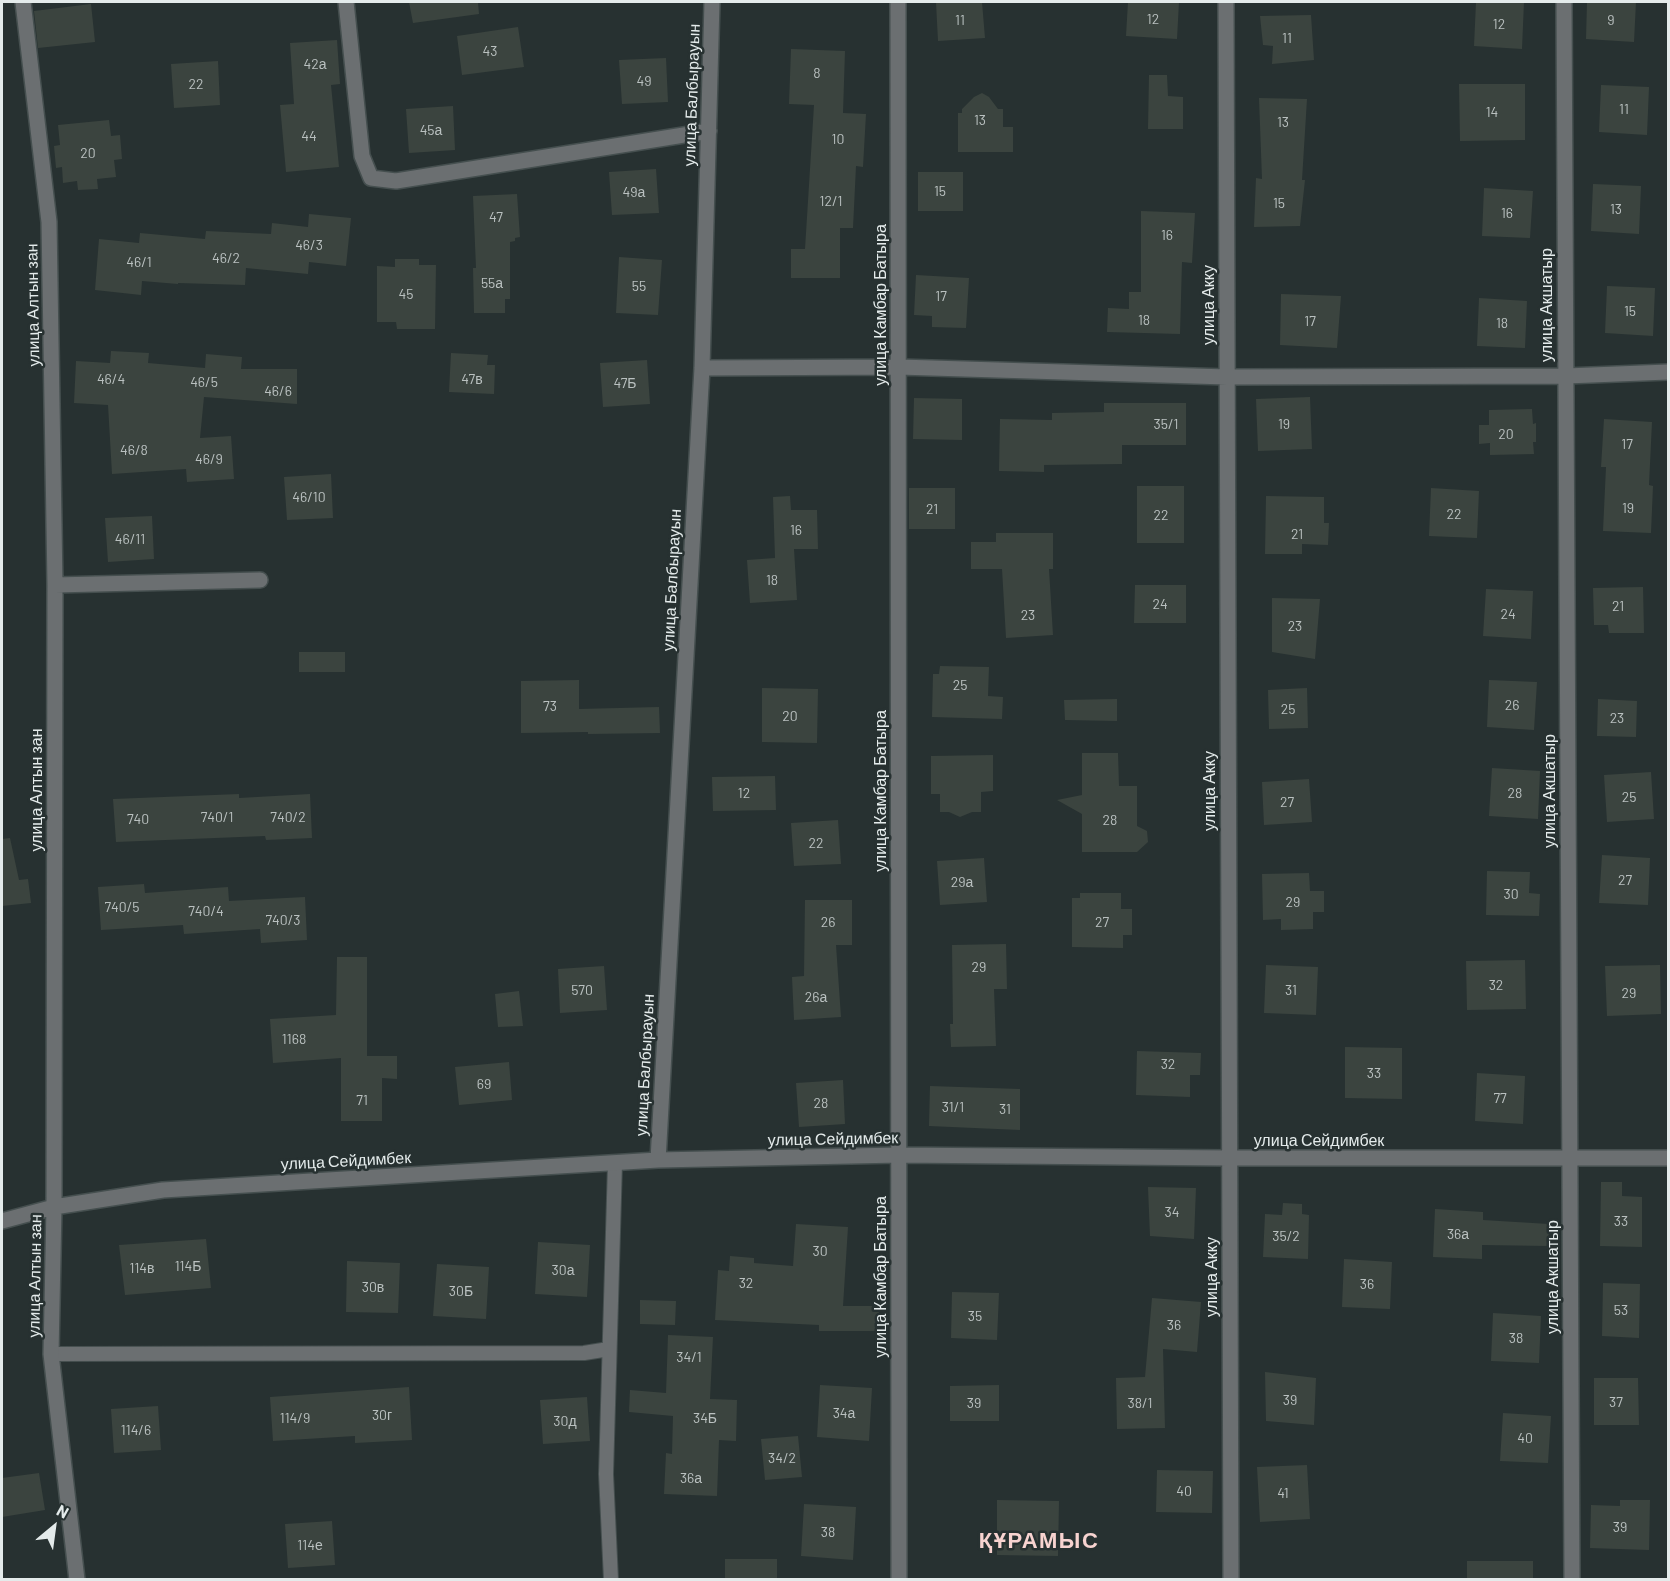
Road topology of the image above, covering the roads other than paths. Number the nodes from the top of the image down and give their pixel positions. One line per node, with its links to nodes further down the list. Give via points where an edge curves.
1 (23, 2): 14 (street, улица Алтын зан, via 49,222)
2 (346, 2): 7 (street, via 362,156 371,178 396,181)
3 (712, 2): 7 (street, улица Балбырауын)
4 (898, 2): 8 (street, улица Камбар Батыра)
5 (1226, 2): 11 (street, улица Акку)
6 (1564, 2): 12 (street, улица Акшатыр)
7 (709, 131): 9 (street, улица Балбырауын)
8 (899, 367): 9 (street); 11 (street); 15 (street, улица Камбар Батыра)
9 (702, 368): 19 (street, улица Балбырауын)
10 (1668, 372): 12 (street)
11 (1227, 376): 12 (street); 16 (street, улица Акку)
12 (1566, 376): 18 (street, улица Акшатыр)
13 (260, 580): 14 (street)
14 (55, 585): 21 (street, улица Алтын зан)
15 (899, 1155): 16 (street, улица Сейдимбек); 19 (street, улица Сейдимбек); 27 (street, улица Камбар Батыра)
16 (1229, 1158): 18 (street, улица Сейдимбек); 28 (street, улица Акку)
17 (1668, 1158): 18 (street, улица Сейдимбек)
18 (1570, 1159): 29 (street, улица Акшатыр)
19 (658, 1161): 20 (street, улица Сейдимбек)
20 (615, 1163): 21 (street, улица Сейдимбек, via 163,1190); 23 (lane)
21 (54, 1207): 22 (street, улица Сейдимбек); 24 (street, улица Алтын зан)
22 (2, 1221)
23 (609, 1349): 24 (lane, via 572,1353); 26 (lane, via 606,1474)
24 (51, 1354): 25 (street, улица Алтын зан)
25 (76, 1580)
26 (611, 1580)
27 (899, 1580)
28 (1231, 1580)
29 (1572, 1580)

